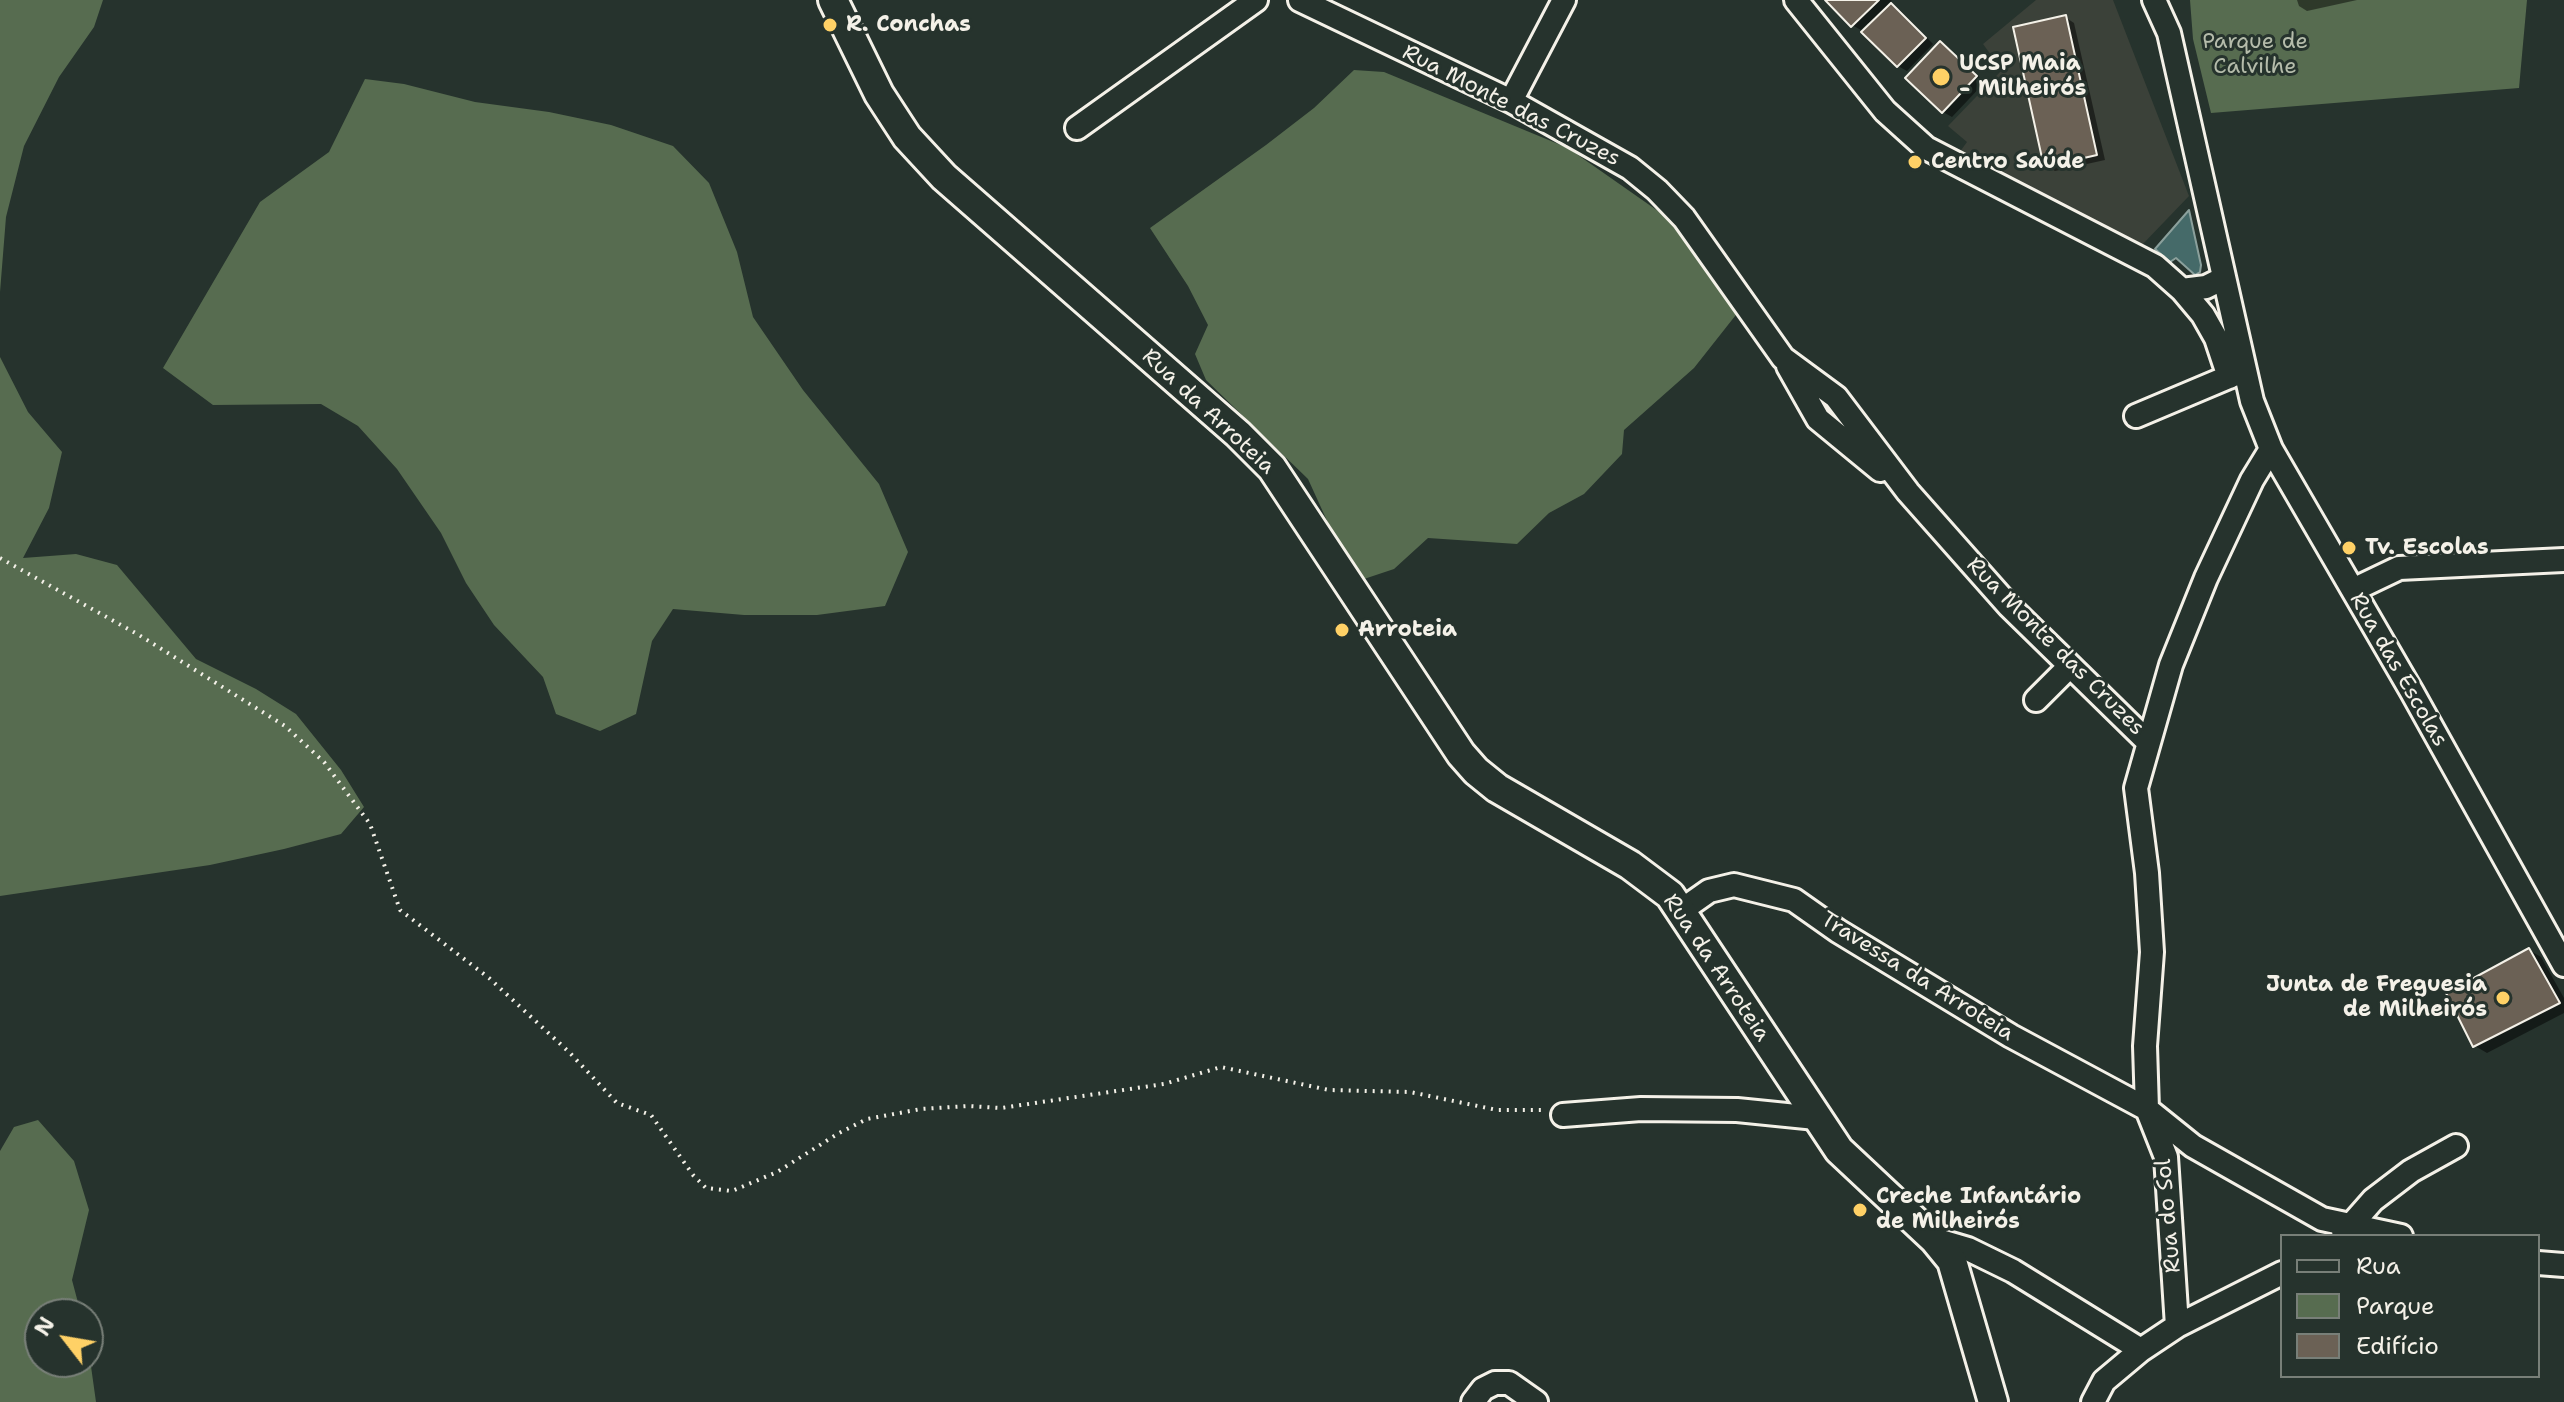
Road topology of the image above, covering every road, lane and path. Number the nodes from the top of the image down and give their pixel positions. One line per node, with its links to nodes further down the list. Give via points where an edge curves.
1 (833, 0): 20 (main road, Rua da Arroteia, via 879,94 925,157 1272,468 1476,771 1630,865)
2 (1256, 0): 8 (street)
3 (1300, 0): 7 (street, Rua Monte das Cruzes)
4 (1564, 0): 7 (street)
5 (1796, 0): 10 (street, Rua das Escolas, via 1885,111 1926,148 2155,266)
6 (2154, 0): 9 (street, Rua das Escolas, via 2169,33)
7 (1511, 101): 17 (street, Rua Monte das Cruzes, via 1630,168 1657,190 1684,218 1783,358 1836,397 1908,492)
8 (1077, 128)
9 (2224, 278): 10 (street); 11 (street, Rua das Escolas)
10 (2182, 290): 11 (street, Rua das Escolas)
11 (2237, 373): 12 (street); 13 (street, Rua das Escolas)
12 (2136, 416)
13 (2271, 449): 16 (street, Rua das Escolas); 19 (street, via 2206,578)
14 (0, 558): 23 (path, via 139,635 285,726 324,762 370,824 400,910 489,978 617,1103 651,1115 706,1188 732,1191 777,1172 867,1119 1135,1089 1221,1067 1329,1090 1410,1092 1497,1110 1551,1110)
15 (2564, 560): 16 (street, via 2399,568)
16 (2353, 590): 21 (street, Rua das Escolas)
17 (2070, 666): 18 (street); 19 (street, Rua Monte das Cruzes)
18 (2036, 700)
19 (2148, 742): 22 (street, Rua Monte das Cruzes, via 2136,788 2152,952 2145,1046)
20 (1682, 910): 22 (street, Travessa da Arroteia, via 1709,891 1734,885 1794,900 2011,1036); 24 (main road, Rua da Arroteia)
21 (2564, 965)
22 (2147, 1109): 26 (street, via 2193,1146); 32 (street, Rua do Sol, via 2166,1157)
23 (1563, 1115): 24 (street, via 1641,1109)
24 (1816, 1118): 28 (main road, Rua da Arroteia, via 1839,1150)
25 (2456, 1146): 26 (street, via 2411,1171)
26 (2343, 1230): 27 (street)
27 (2382, 1234)
28 (1934, 1239): 33 (street, via 2013,1271); 36 (main road, Rua da Arroteia, via 1957,1272)
29 (2540, 1263): 30 (street)
30 (2564, 1265)
31 (2280, 1274): 32 (street)
32 (2177, 1326): 33 (street)
33 (2141, 1350): 37 (street, via 2104,1381)
34 (1473, 1402): 35 (street, via 1483,1389 1509,1383)
35 (1536, 1402)
36 (1993, 1402)
37 (2093, 1402)

